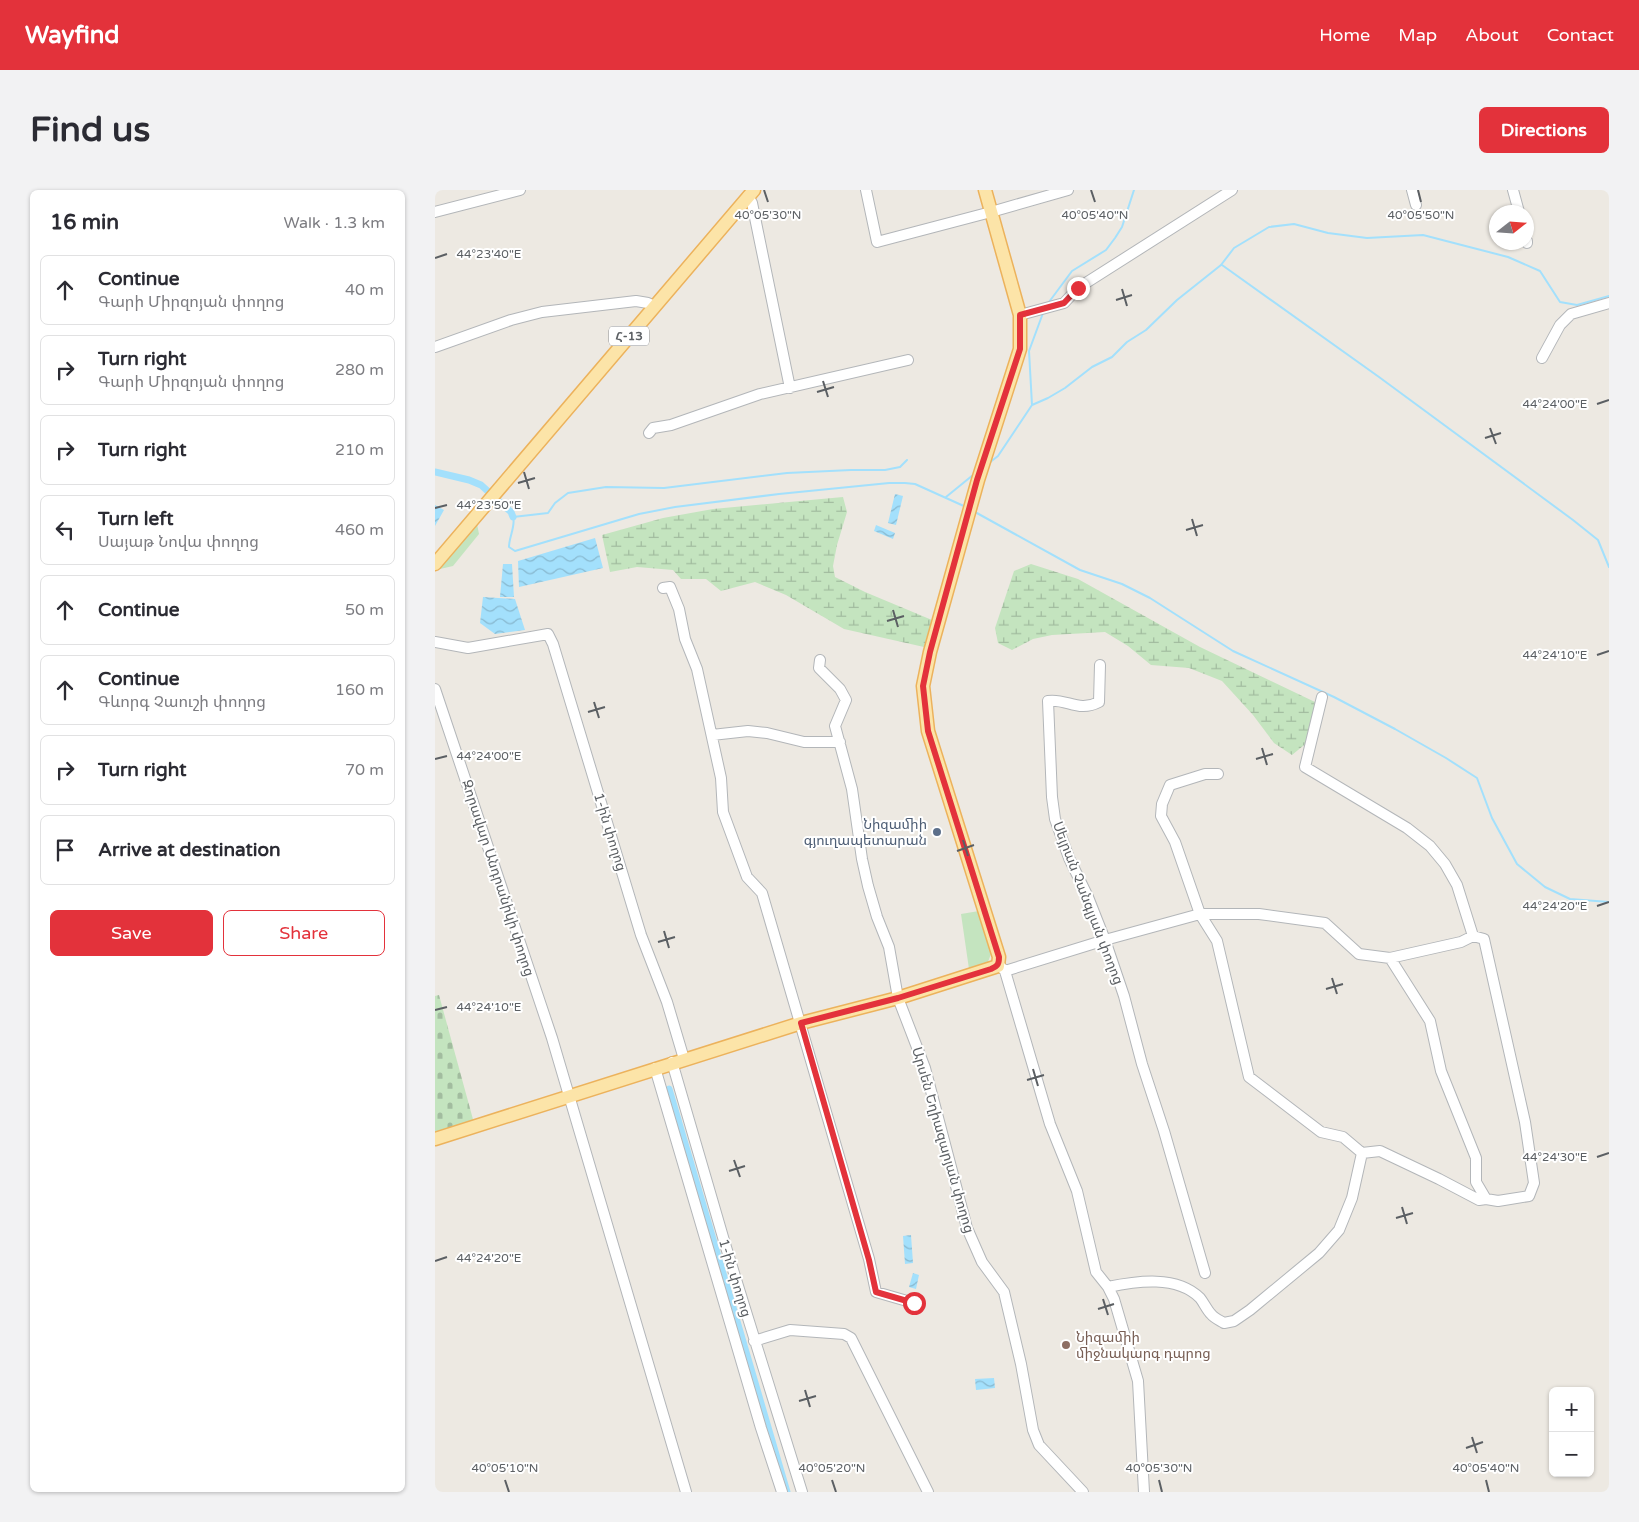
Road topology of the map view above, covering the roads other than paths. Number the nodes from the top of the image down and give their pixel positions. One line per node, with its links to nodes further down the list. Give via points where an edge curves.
1 (520, 190): 11 (street)
2 (867, 190): 12 (street, via 877,242)
3 (985, 190): 12 (main road)
4 (1068, 190): 12 (street)
5 (1231, 190): 15 (street, via 1078,288 1064,303)
6 (1412, 190): 9 (street)
7 (1513, 190): 10 (street)
8 (751, 193): 14 (main road, Հ-13); 19 (street)
9 (1416, 205)
10 (1517, 205)
11 (435, 212)
12 (991, 212): 15 (main road)
13 (1609, 303): 17 (street, via 1571,314 1560,325)
14 (655, 306): 16 (street, via 636,301 542,312); 21 (main road, Հ-13)
15 (1020, 315): 35 (main road, via 1020,349 977,480 923,686 928,731)
16 (435, 347)
17 (1542, 358)
18 (908, 360): 19 (street)
19 (790, 388): 20 (street, via 760,394)
20 (649, 432)
21 (435, 564)
22 (663, 588): 28 (street, via 670,587 679,609)
23 (435, 642): 38 (street, 1-ին փողոց, via 468,648 548,634 641,935 667,1002)
24 (819, 660): 29 (street, Արսեն Եղիազարյան փողոց, via 819,668 840,689 845,700 835,726)
25 (1100, 665): 33 (street, Սեյրան Չանգլյան փողոց, via 1099,702 1089,707 1048,701 1055,819)
26 (435, 689): 40 (street, Զորավար Անդրանիկի փողոց)
27 (1322, 698): 32 (street, via 1305,767 1407,828 1430,846 1457,885)
28 (713, 735): 29 (street, via 748,731 804,742); 37 (street, via 723,812 747,877 761,893)
29 (840, 742): 36 (street, Արսեն Եղիազարյան փողոց, via 852,789 862,860 889,947)
30 (1219, 774): 31 (street, via 1205,774 1170,785 1162,804 1161,816 1175,842)
31 (1200, 914): 33 (street); 34 (street, via 1259,914 1325,923 1359,954); 42 (street, via 1217,941 1249,1077 1321,1132 1343,1137)
32 (1473, 936): 34 (street, via 1461,942); 43 (street, via 1484,939 1525,1122 1534,1183 1529,1196 1498,1201)
33 (1105, 940): 35 (street); 46 (street, Սեյրան Չանգլյան փողոց)
34 (1391, 958): 43 (street, via 1430,1021 1441,1071 1476,1158 1476,1182)
35 (1001, 968): 36 (main road); 47 (street, via 1050,1124 1077,1191 1096,1272)
36 (898, 998): 37 (main road); 54 (street, Արսեն Եղիազարյան փողոց, via 925,1068 967,1228 981,1262 1004,1292 1036,1438)
37 (801, 1023): 38 (main road); 48 (street, via 876,1292)
38 (678, 1061): 39 (main road); 44 (street, 1-ին փողոց)
39 (655, 1068): 40 (main road); 45 (street)
40 (569, 1096): 41 (main road); 50 (street, Զորավար Անդրանիկի փողոց)
41 (435, 1139)
42 (1362, 1153): 43 (street, via 1380,1151 1479,1200); 47 (street, via 1352,1198 1339,1230 1319,1253 1235,1321 1224,1323 1189,1290 1169,1283 1130,1282)
43 (1486, 1199)
44 (725, 1244): 45 (street); 49 (street, 1-ին փողոց)
45 (709, 1249): 51 (street)
46 (1205, 1273)
47 (1108, 1287): 55 (street, via 1138,1381)
48 (914, 1303)
49 (754, 1340): 52 (street, 1-ին փողոց); 53 (street, via 790,1330 844,1334 851,1338)
50 (686, 1492)
51 (782, 1492)
52 (802, 1492)
53 (928, 1492)
54 (1083, 1492)
55 (1144, 1492)

